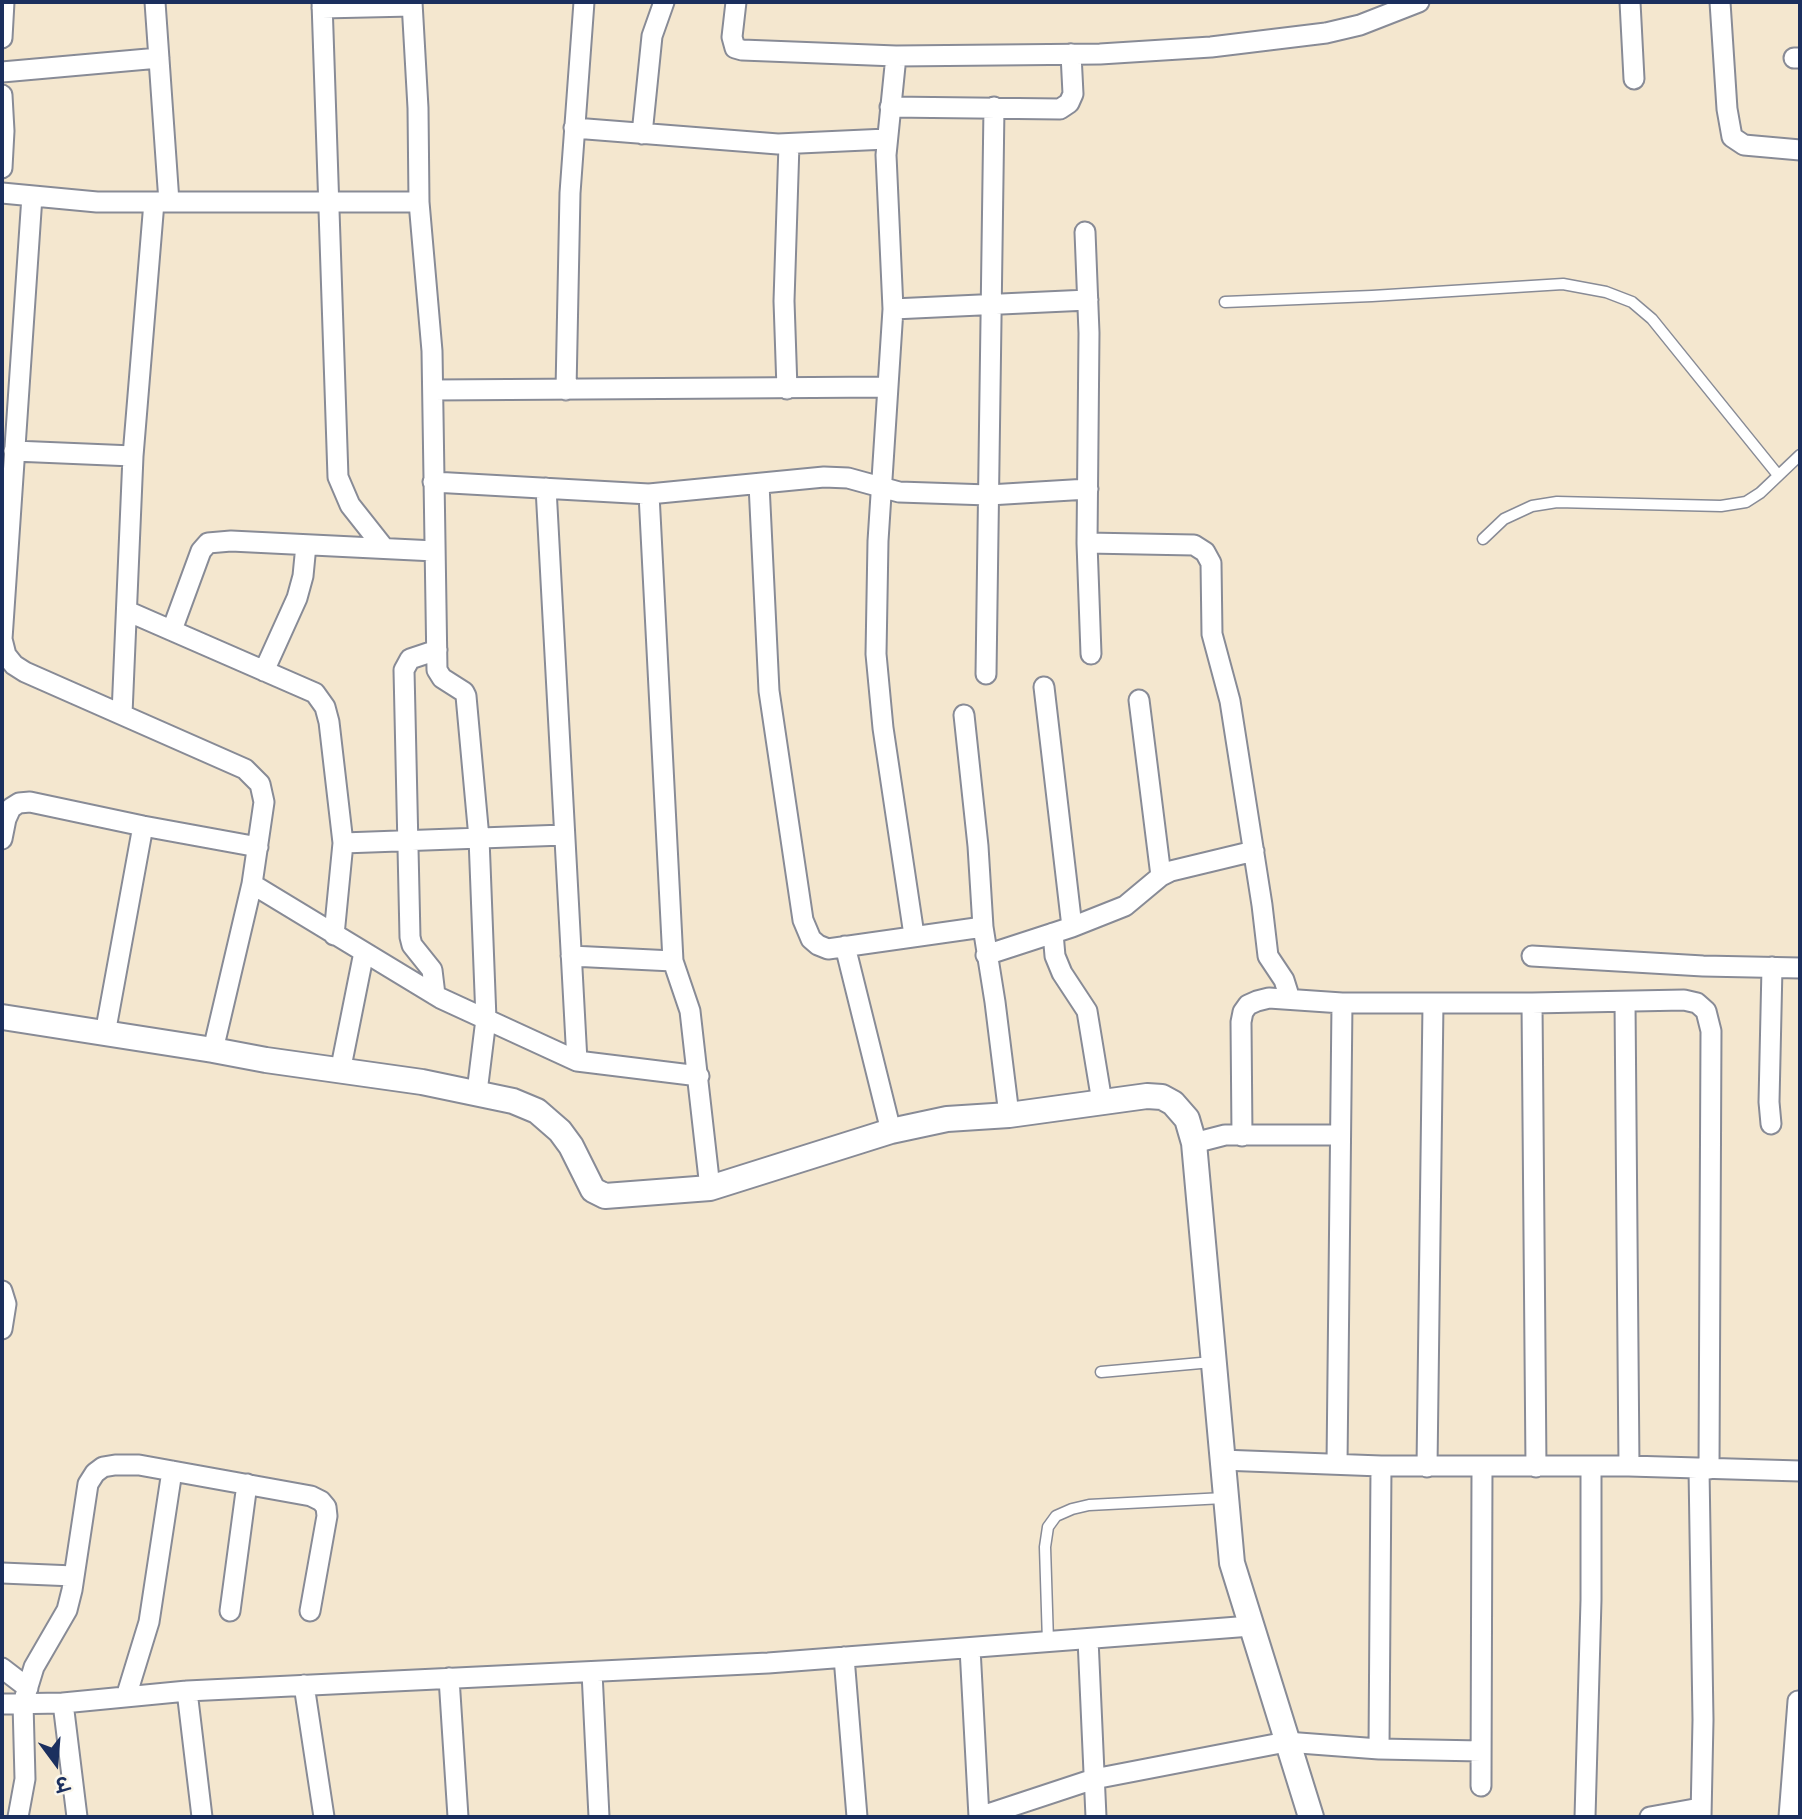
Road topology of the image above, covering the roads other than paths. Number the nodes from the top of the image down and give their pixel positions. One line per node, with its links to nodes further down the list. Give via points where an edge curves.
1 (4, 2): 11 (street)
2 (155, 2): 14 (street)
3 (584, 2): 20 (street)
4 (663, 2): 21 (street, via 652,36)
5 (736, 2): 13 (street, via 735,48)
6 (1419, 2): 12 (street, via 1326,33 1211,47)
7 (1630, 2): 16 (street)
8 (1720, 2): 24 (street, via 1732,136 1744,145)
9 (412, 4): 10 (street); 30 (street)
10 (322, 5): 29 (street)
11 (2, 38)
12 (1071, 54): 13 (street); 19 (street, via 1073,94 1069,103 1049,110)
13 (896, 56): 18 (street)
14 (159, 58): 15 (street); 28 (street)
15 (2, 72)
16 (1634, 79)
17 (2, 95): 25 (street)
18 (890, 107): 19 (street); 22 (street)
19 (993, 107): 34 (street)
20 (574, 128): 21 (street); 39 (street)
21 (642, 134): 23 (street)
22 (887, 139): 23 (street); 35 (street)
23 (789, 144): 37 (street)
24 (1800, 150)
25 (2, 168)
26 (2, 193): 27 (street)
27 (32, 196): 28 (street); 40 (street)
28 (162, 202): 29 (street); 43 (street)
29 (329, 202): 30 (street); 56 (street, via 338,477 350,505)
30 (419, 202): 38 (street)
31 (1085, 232): 32 (street)
32 (1088, 300): 34 (street); 49 (street)
33 (1225, 302): 44 (lane, via 1563,284 1606,292 1632,302 1652,319)
34 (990, 306): 35 (street); 51 (street)
35 (893, 309): 36 (street)
36 (888, 387): 37 (street); 48 (street)
37 (787, 389): 39 (street)
38 (433, 390): 39 (street); 45 (street)
39 (566, 390)
40 (9, 410): 41 (street)
41 (14, 451): 43 (street); 55 (street)
42 (1800, 455): 44 (lane)
43 (133, 456): 58 (street)
44 (1778, 475): 52 (lane, via 1746,502 1721,506 1557,502 1532,506 1504,519)
45 (433, 482): 47 (street); 57 (street)
46 (759, 484): 48 (street, via 824,477 848,478); 50 (street); 82 (street, via 769,691 803,920 818,945 828,949)
47 (546, 488): 50 (street); 69 (street)
48 (883, 489): 51 (street); 81 (street, via 878,692)
49 (1088, 489): 51 (street); 53 (street)
50 (649, 494): 87 (street)
51 (989, 495): 63 (street)
52 (1483, 539)
53 (1087, 543): 61 (street); 75 (street, via 1194,545 1211,563 1212,634 1230,701)
54 (306, 544): 56 (street); 59 (street, via 208,543); 62 (street, via 298,598)
55 (5, 545): 66 (street, via 2,639 6,655 25,672)
56 (384, 548): 57 (street)
57 (435, 551): 60 (street)
58 (127, 611): 59 (street); 66 (street)
59 (172, 630): 62 (street)
60 (437, 650): 70 (street, via 437,670 442,678 466,696); 72 (street, via 410,659 404,670)
61 (1091, 654)
62 (264, 671): 73 (street, via 314,693 325,707)
63 (986, 674)
64 (1044, 687): 79 (street)
65 (1139, 699): 76 (street)
66 (122, 715): 74 (street, via 245,769 260,784 264,802)
67 (964, 715): 78 (street)
68 (143, 827): 71 (street, via 30,802 11,808); 74 (street); 98 (street)
69 (564, 835): 70 (street); 85 (street)
70 (479, 838): 72 (street); 97 (street)
71 (2, 839)
72 (408, 841): 73 (street); 90 (street, via 410,937 432,970)
73 (344, 844): 80 (street)
74 (258, 847): 77 (street)
75 (1254, 850): 76 (street); 91 (street, via 1268,956)
76 (1161, 876): 79 (street, via 1125,906)
77 (252, 884): 80 (street); 99 (street)
78 (983, 927): 81 (street); 84 (street)
79 (1062, 930): 84 (street); 104 (street, via 1055,956 1087,1011)
80 (334, 934): 83 (street)
81 (914, 935): 82 (street)
82 (845, 946): 107 (street)
83 (364, 952): 90 (street); 101 (street)
84 (986, 955): 105 (street)
85 (571, 956): 87 (street); 100 (street)
86 (1532, 956): 88 (street)
87 (673, 961): 102 (street, via 690,1011)
88 (1772, 967): 89 (street); 106 (street)
89 (1800, 968)
90 (435, 995): 97 (street)
91 (1290, 999): 93 (street); 109 (street, via 1257,1000 1243,1012)
92 (1625, 1002): 95 (street); 119 (street); 124 (street, via 1684,1000 1697,1003 1709,1018)
93 (1342, 1003): 94 (street); 108 (street)
94 (1433, 1003): 95 (street); 120 (street)
95 (1532, 1003): 122 (street)
96 (2, 1017): 98 (street)
97 (486, 1019): 100 (street); 103 (street)
98 (105, 1034): 99 (street)
99 (212, 1049): 101 (street)
100 (577, 1061): 102 (street)
101 (340, 1072): 103 (street)
102 (699, 1076): 111 (street)
103 (477, 1093): 111 (street, via 537,1111 571,1146 593,1190 605,1196)
104 (1102, 1102): 105 (street); 110 (street, via 1162,1097 1183,1112)
105 (1009, 1115): 107 (street, via 947,1119)
106 (1771, 1124)
107 (891, 1131): 111 (street)
108 (1340, 1135): 109 (street); 117 (street)
109 (1242, 1136): 110 (street, via 1213,1136)
110 (1194, 1143): 114 (street)
111 (710, 1188)
112 (2, 1291): 113 (street, via 6,1304)
113 (2, 1329)
114 (1212, 1362): 115 (lane); 116 (street)
115 (1101, 1372)
116 (1221, 1460): 117 (street); 128 (street)
117 (1337, 1464): 118 (street)
118 (1381, 1466): 120 (street); 149 (street)
119 (1629, 1466): 123 (street); 124 (street)
120 (1427, 1467): 121 (street)
121 (1482, 1467): 122 (street); 151 (street)
122 (1536, 1467): 123 (street)
123 (1591, 1467): 165 (street)
124 (1704, 1469): 126 (street); 154 (street)
125 (172, 1471): 127 (street); 130 (street, via 115,1465 94,1473 88,1484); 144 (street, via 149,1622)
126 (1800, 1471)
127 (247, 1484): 131 (street); 132 (street, via 311,1496 326,1507)
128 (1225, 1499): 133 (street, via 1232,1563); 135 (lane, via 1090,1505 1056,1516 1048,1527 1045,1547)
129 (2, 1573): 130 (street)
130 (74, 1576): 143 (street, via 67,1609 40,1655)
131 (230, 1611)
132 (310, 1612)
133 (1251, 1626): 134 (street); 148 (street)
134 (1088, 1639): 135 (street); 152 (street)
135 (1048, 1642): 136 (street)
136 (970, 1648): 137 (street); 162 (street)
137 (844, 1657): 139 (street); 161 (street)
138 (2, 1668): 143 (street)
139 (592, 1672): 140 (street); 160 (street)
140 (449, 1678): 141 (street); 159 (street)
141 (304, 1685): 142 (street); 158 (street)
142 (187, 1691): 144 (street); 157 (street)
143 (25, 1696): 146 (street); 147 (street); 155 (street, via 25,1779)
144 (126, 1697): 146 (street)
145 (1798, 1701): 150 (street)
146 (63, 1703): 156 (street)
147 (2, 1704)
148 (1286, 1742): 149 (street); 152 (street); 164 (street)
149 (1379, 1749): 151 (street)
150 (1797, 1749): 167 (street)
151 (1481, 1751): 153 (street)
152 (1094, 1779): 162 (street); 163 (street)
153 (1481, 1786)
154 (1700, 1813): 166 (street)
155 (19, 1817)
156 (77, 1817)
157 (202, 1817)
158 (324, 1817)
159 (458, 1817)
160 (599, 1817)
161 (857, 1817)
162 (979, 1817)
163 (1096, 1817)
164 (1311, 1817)
165 (1585, 1817)
166 (1650, 1817)
167 (1789, 1817)

